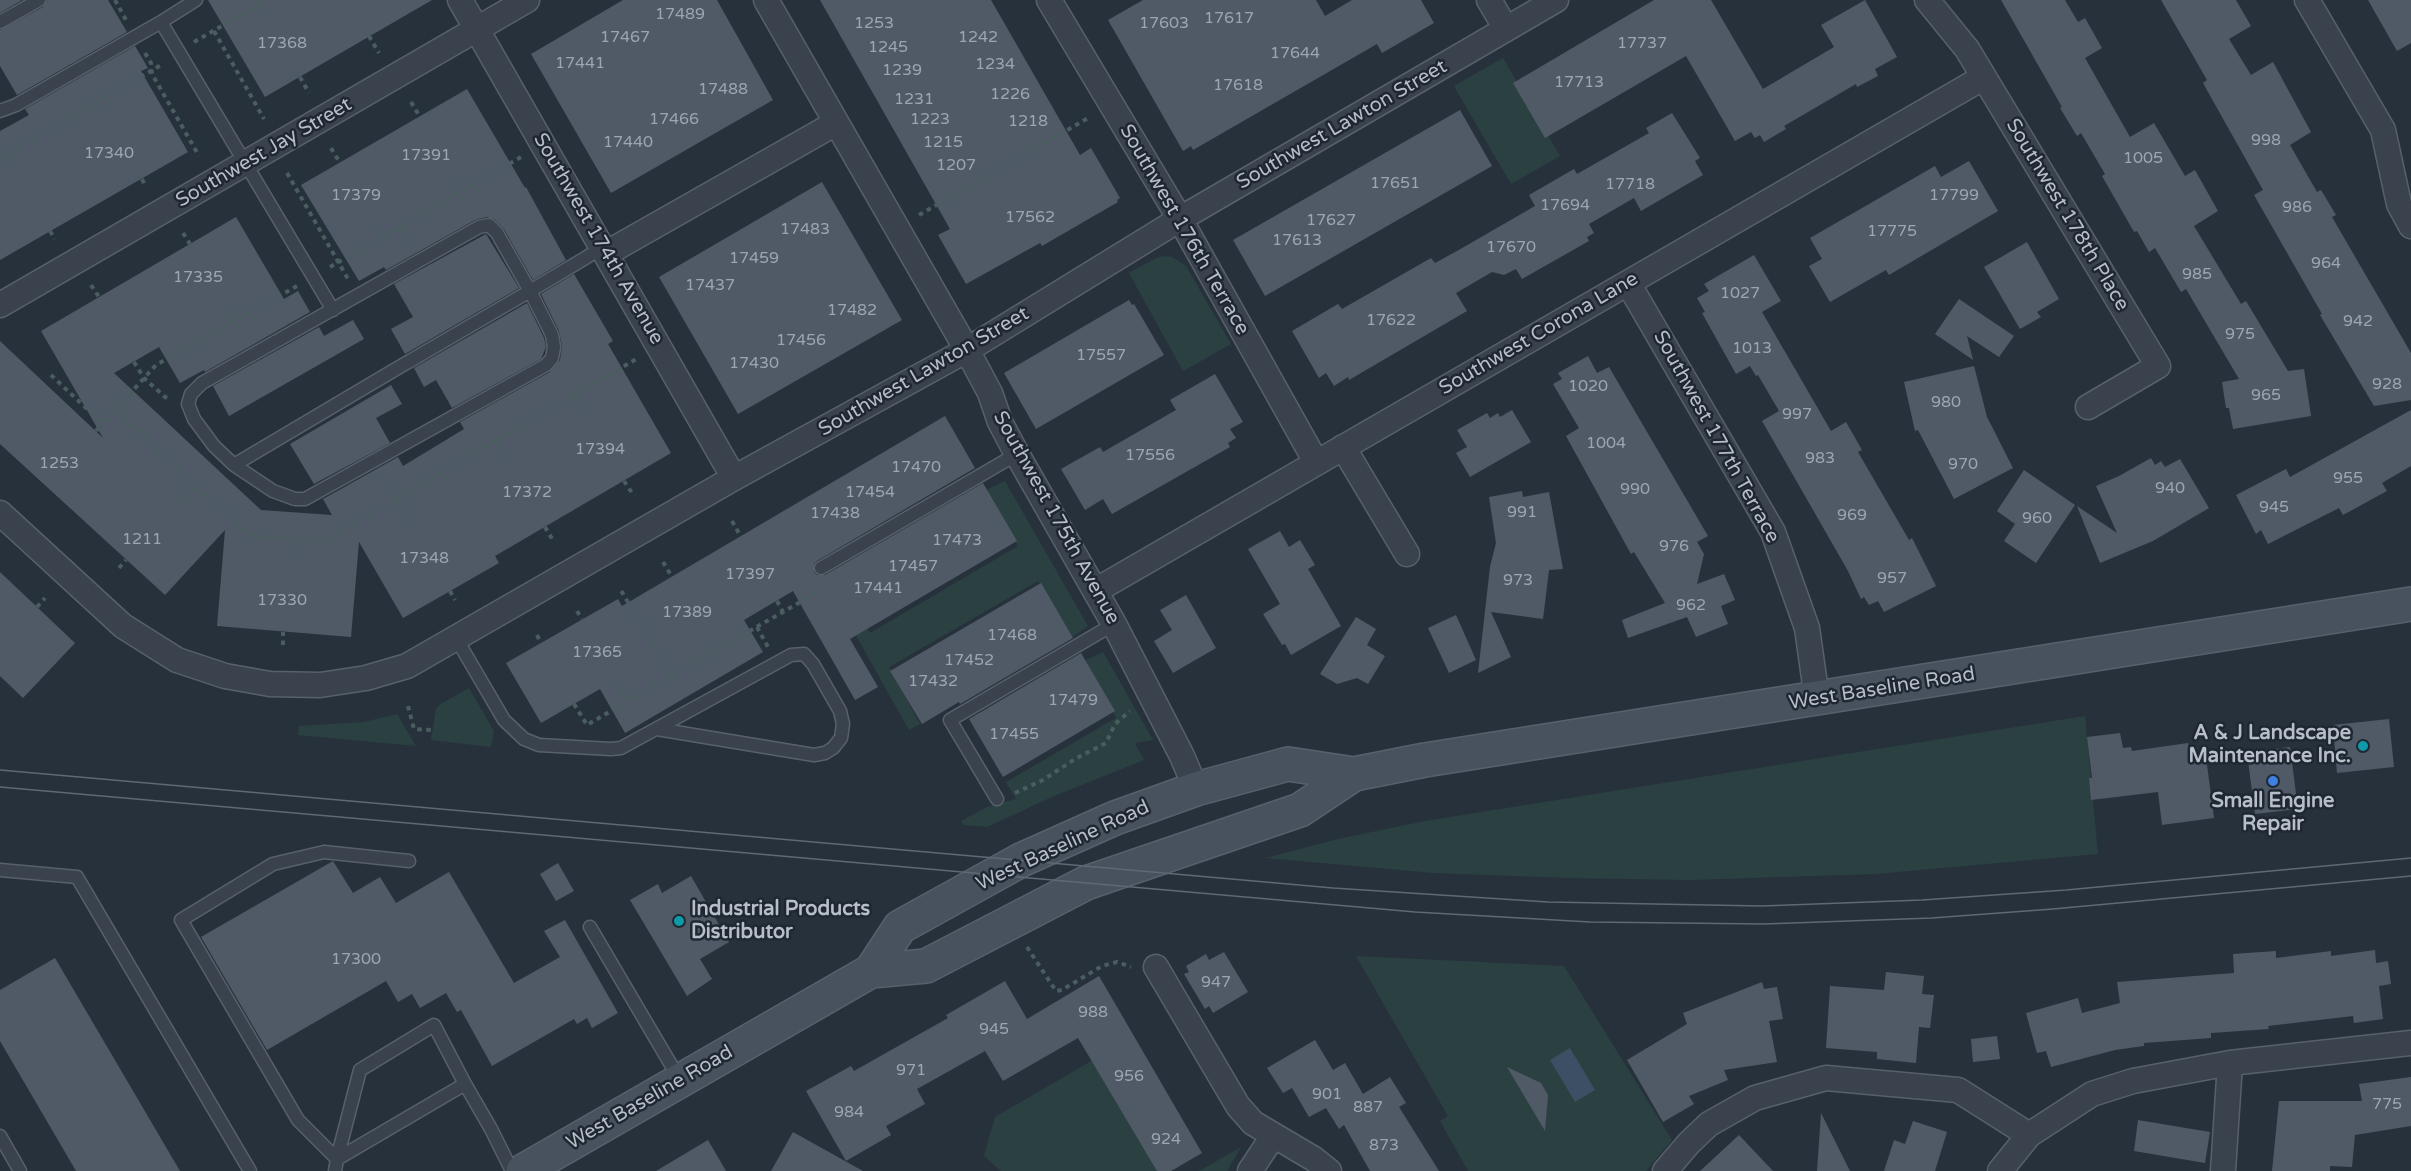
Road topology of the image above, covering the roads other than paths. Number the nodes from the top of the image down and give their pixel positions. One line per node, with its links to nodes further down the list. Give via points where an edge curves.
1 (39, 0): 11 (lane)
2 (196, 0): 12 (lane)
3 (460, 0): 13 (street, Southwest 174th Avenue)
4 (527, 0): 13 (street, Southwest Jay Street)
5 (766, 0): 17 (street, Southwest 175th Avenue)
6 (1489, 0): 14 (street)
7 (1556, 0): 14 (street, Southwest Lawton Street)
8 (1927, 0): 15 (street, Southwest 178th Place)
9 (2307, 0): 20 (street, via 2383,130 2399,204)
10 (1051, 1): 19 (street, Southwest 176th Terrace)
11 (0, 22)
12 (161, 22): 16 (lane); 18 (lane)
13 (477, 28): 18 (street, Southwest Jay Street); 21 (street, Southwest 174th Avenue)
14 (1506, 29): 19 (street, Southwest Lawton Street)
15 (1984, 77): 22 (street, Southwest Corona Lane); 27 (street, Southwest 178th Place, via 2158,366)
16 (0, 111)
17 (836, 123): 21 (street); 26 (street, Southwest 175th Avenue)
18 (245, 164): 24 (street, Southwest Jay Street); 25 (lane)
19 (1180, 219): 26 (street, Southwest Lawton Street); 30 (street, Southwest 176th Terrace)
20 (2411, 226)
21 (605, 250): 23 (lane); 32 (street, Southwest 174th Avenue)
22 (1628, 283): 28 (street, Southwest Corona Lane); 40 (street, Southwest 177th Terrace, via 1773,532 1807,628)
23 (530, 291): 25 (lane, via 497,232 489,225 479,227); 31 (lane); 31 (lane, via 552,335 552,358 546,364 305,499 273,491)
24 (0, 305)
25 (333, 310): 31 (lane, via 202,383 191,394 188,404 194,418)
26 (967, 350): 29 (street, Southwest 175th Avenue); 32 (street, Southwest Lawton Street)
27 (2088, 406)
28 (1343, 447): 30 (street, Southwest Corona Lane); 34 (street)
29 (1017, 454): 35 (lane); 36 (street, Southwest 175th Avenue)
30 (1316, 462): 36 (street, Southwest Corona Lane)
31 (234, 465)
32 (734, 478): 39 (street, Southwest Lawton Street)
33 (0, 513): 39 (street, Southwest Lawton Street, via 123,626 177,660 225,676 270,684 320,685 366,678 407,666)
34 (1407, 554)
35 (821, 568)
36 (1095, 591): 38 (street, Southwest 175th Avenue)
37 (2411, 604): 40 (main road, West Baseline Road)
38 (1114, 624): 43 (street, Southwest 175th Avenue); 44 (lane, via 950,720)
39 (456, 638): 41 (lane, via 504,720 524,739 539,745 611,750)
40 (1817, 699): 42 (main road, West Baseline Road)
41 (657, 729): 41 (lane, via 791,655 804,654 840,711 843,724 841,738 833,748 814,755)
42 (1354, 774): 43 (main road, West Baseline Road, via 1288,764); 49 (main road, West Baseline Road, via 1300,810 1086,883 926,966)
43 (1196, 789): 49 (main road, West Baseline Road, via 1115,818 1031,856 910,921 900,927)
44 (997, 799)
45 (409, 861): 57 (lane, via 324,852 273,864 181,920 298,1120)
46 (0, 870): 59 (lane, via 77,877)
47 (590, 927): 52 (lane)
48 (1156, 967): 56 (street, via 1238,1106 1253,1123)
49 (871, 971): 52 (main road, West Baseline Road)
50 (2411, 1043): 51 (street)
51 (2230, 1063): 54 (street, via 2133,1081 2092,1094); 66 (street)
52 (680, 1081): 61 (main road, West Baseline Road)
53 (465, 1084): 57 (lane); 57 (lane, via 434,1025 360,1070); 60 (lane)
54 (2028, 1135): 64 (street, via 1958,1090 1826,1078 1755,1098 1709,1124); 65 (street)
55 (0, 1136): 58 (lane)
56 (1273, 1136): 62 (street); 63 (street)
57 (336, 1165)
58 (20, 1171)
59 (250, 1171)
60 (512, 1171)
61 (523, 1171)
62 (1250, 1171)
63 (1329, 1171)
64 (1665, 1171)
65 (2000, 1171)
66 (2223, 1171)

